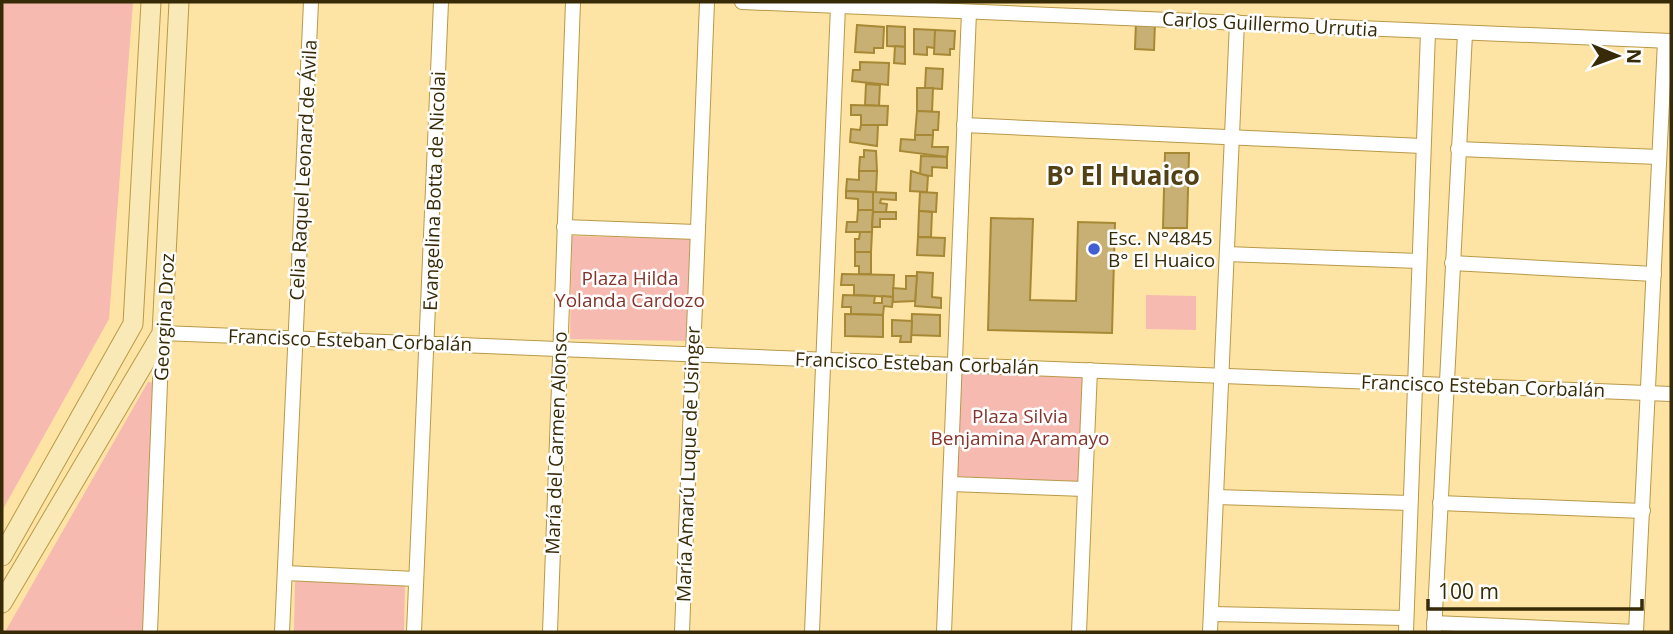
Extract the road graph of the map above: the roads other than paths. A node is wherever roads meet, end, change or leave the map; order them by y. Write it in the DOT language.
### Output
graph roads {
  1 [pos="151,2"];
  2 [pos="179,2"];
  3 [pos="311,2"];
  4 [pos="441,2"];
  5 [pos="573,2"];
  6 [pos="707,2"];
  7 [pos="742,2"];
  8 [pos="838,6"];
  9 [pos="969,12"];
  10 [pos="1237,22"];
  11 [pos="1427,32"];
  12 [pos="1465,34"];
  13 [pos="1668,41"];
  14 [pos="964,125"];
  15 [pos="1232,139"];
  16 [pos="1422,146"];
  17 [pos="1458,149"];
  18 [pos="1659,157"];
  19 [pos="564,227"];
  20 [pos="696,232"];
  21 [pos="1227,254"];
  22 [pos="1419,261"];
  23 [pos="1452,263"];
  24 [pos="1654,274"];
  25 [pos="162,332"];
  26 [pos="295,337"];
  27 [pos="428,344"];
  28 [pos="559,348"];
  29 [pos="693,354"];
  30 [pos="823,359"];
  31 [pos="955,364"];
  32 [pos="1090,370"];
  33 [pos="1221,375"];
  34 [pos="1414,383"];
  35 [pos="1446,384"];
  36 [pos="1649,393"];
  37 [pos="1671,394"];
  38 [pos="950,484"];
  39 [pos="1084,489"];
  40 [pos="1216,497"];
  41 [pos="1410,503"];
  42 [pos="1440,503"];
  43 [pos="1643,511"];
  44 [pos="2,556"];
  45 [pos="285,573"];
  46 [pos="416,579"];
  47 [pos="2,603"];
  48 [pos="1211,614"];
  49 [pos="1406,625"];
  50 [pos="1434,628"];
  51 [pos="150,632"];
  52 [pos="282,632"];
  53 [pos="414,632"];
  54 [pos="550,632"];
  55 [pos="682,632"];
  56 [pos="812,632"];
  57 [pos="944,632"];
  58 [pos="1079,632"];
  59 [pos="1210,632"];
  60 [pos="1636,632"];
  1 -- 44 [label="street, Georgina Droz"];
  2 -- 25 [label="street, Georgina Droz"];
  3 -- 26 [label="street, Celia Raquel Leonard de Ávila"];
  4 -- 27 [label="street, Evangelina Botta de Nicolai"];
  5 -- 19 [label="street, María del Carmen Alonso"];
  6 -- 20 [label="street, María Amarú Luque de Usinger"];
  7 -- 8 [label="street, Carlos Guillermo Urrutia"];
  8 -- 9 [label="street, Carlos Guillermo Urrutia"];
  8 -- 30 [label="street"];
  9 -- 10 [label="street, Carlos Guillermo Urrutia"];
  9 -- 14 [label="street"];
  10 -- 11 [label="street, Carlos Guillermo Urrutia"];
  10 -- 15 [label="street"];
  11 -- 12 [label="street, Carlos Guillermo Urrutia"];
  11 -- 16 [label="street"];
  12 -- 13 [label="street, Carlos Guillermo Urrutia"];
  12 -- 17 [label="street"];
  13 -- 18 [label="street"];
  14 -- 15 [label="street"];
  14 -- 31 [label="street"];
  15 -- 16 [label="street"];
  15 -- 21 [label="street"];
  16 -- 22 [label="street"];
  17 -- 18 [label="street"];
  17 -- 23 [label="street"];
  18 -- 24 [label="street"];
  19 -- 20 [label="street"];
  19 -- 28 [label="street, María del Carmen Alonso"];
  20 -- 29 [label="street, María Amarú Luque de Usinger"];
  21 -- 22 [label="street"];
  21 -- 33 [label="street"];
  22 -- 34 [label="street"];
  23 -- 24 [label="street"];
  23 -- 35 [label="street"];
  24 -- 36 [label="street"];
  25 -- 26 [label="street, Francisco Esteban Corbalán"];
  25 -- 47 [label="street"];
  25 -- 51 [label="street, Georgina Droz"];
  26 -- 27 [label="street, Francisco Esteban Corbalán"];
  26 -- 45 [label="street, Celia Raquel Leonard de Ávila"];
  27 -- 28 [label="street, Francisco Esteban Corbalán"];
  27 -- 46 [label="street, Evangelina Botta de Nicolai"];
  28 -- 29 [label="street, Francisco Esteban Corbalán"];
  28 -- 54 [label="street, María del Carmen Alonso"];
  29 -- 30 [label="street, Francisco Esteban Corbalán"];
  29 -- 55 [label="street, María Amarú Luque de Usinger"];
  30 -- 31 [label="street, Francisco Esteban Corbalán"];
  30 -- 56 [label="street"];
  31 -- 32 [label="street, Francisco Esteban Corbalán"];
  31 -- 38 [label="street"];
  32 -- 33 [label="street, Francisco Esteban Corbalán"];
  32 -- 39 [label="street"];
  33 -- 34 [label="street, Francisco Esteban Corbalán"];
  33 -- 40 [label="street"];
  34 -- 35 [label="street, Francisco Esteban Corbalán"];
  34 -- 41 [label="street"];
  35 -- 36 [label="street, Francisco Esteban Corbalán"];
  35 -- 42 [label="street"];
  36 -- 37 [label="street, Francisco Esteban Corbalán"];
  36 -- 43 [label="street"];
  38 -- 39 [label="street"];
  38 -- 57 [label="street"];
  39 -- 58 [label="street"];
  40 -- 41 [label="street"];
  40 -- 48 [label="street"];
  41 -- 49 [label="street"];
  42 -- 43 [label="street"];
  42 -- 50 [label="street"];
  43 -- 60 [label="street"];
  45 -- 46 [label="street"];
  45 -- 52 [label="street, Celia Raquel Leonard de Ávila"];
  46 -- 53 [label="street, Evangelina Botta de Nicolai"];
  48 -- 49 [label="street"];
  48 -- 59 [label="street"];
  50 -- 60 [label="street"];
}
